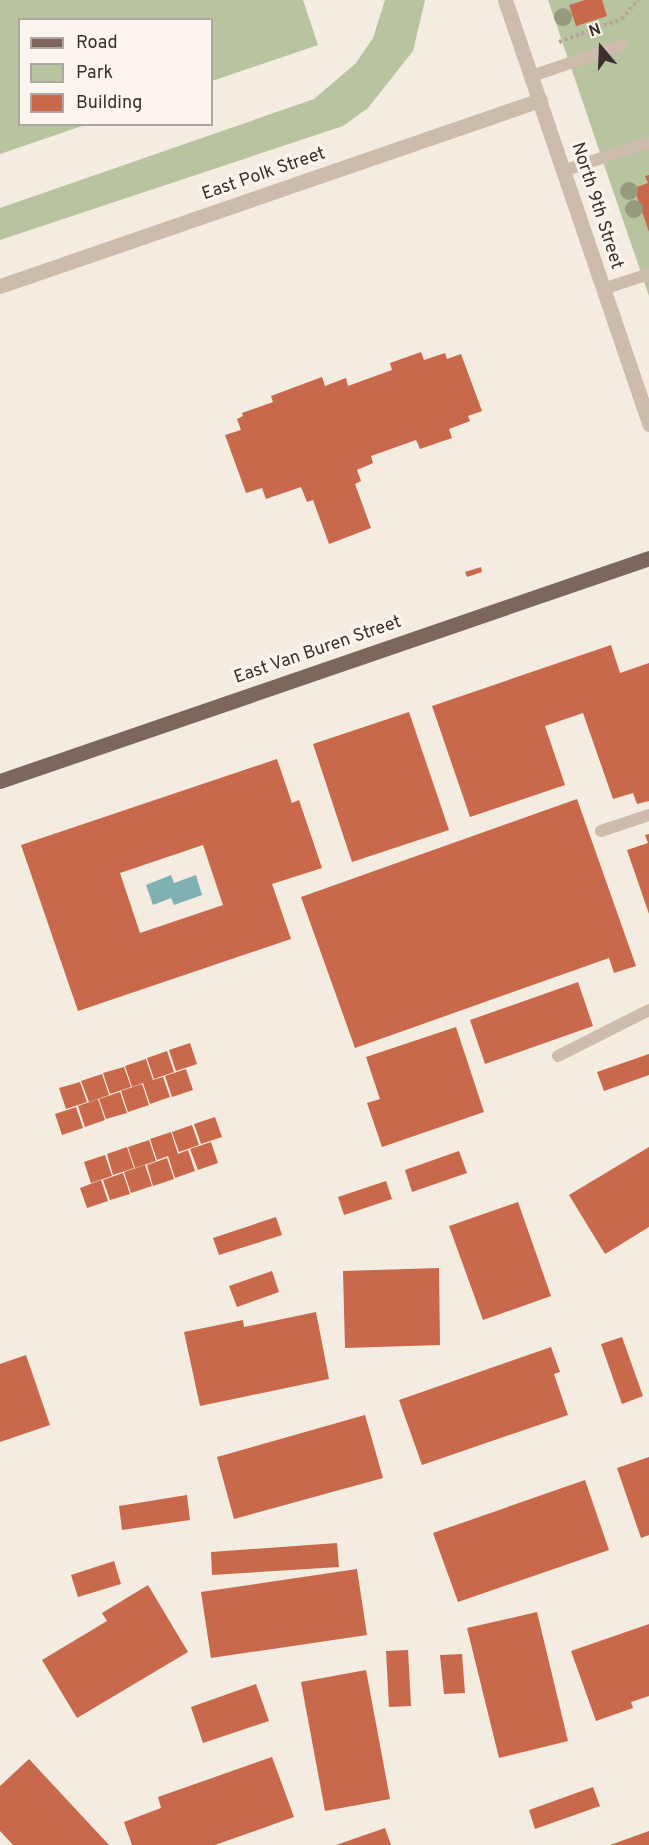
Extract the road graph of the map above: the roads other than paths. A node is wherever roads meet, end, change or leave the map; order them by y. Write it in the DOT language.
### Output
graph roads {
  1 [pos="505,0"];
  2 [pos="622,45"];
  3 [pos="532,76"];
  4 [pos="540,100"];
  5 [pos="649,142"];
  6 [pos="563,171"];
  7 [pos="649,274"];
  8 [pos="0,286"];
  9 [pos="603,289"];
  10 [pos="649,424"];
  11 [pos="649,558"];
  12 [pos="0,781"];
  13 [pos="649,815"];
  14 [pos="602,831"];
  15 [pos="649,1010"];
  16 [pos="558,1056"];
  1 -- 3 [label="street, North 9th Street"];
  2 -- 3 [label="lane"];
  3 -- 4 [label="street, North 9th Street"];
  4 -- 6 [label="street, North 9th Street"];
  4 -- 8 [label="street, East Polk Street"];
  5 -- 6 [label="lane"];
  6 -- 9 [label="street, North 9th Street"];
  7 -- 9 [label="lane"];
  9 -- 10 [label="street, North 9th Street"];
  11 -- 12 [label="main road, East Van Buren Street"];
  13 -- 14 [label="lane"];
  15 -- 16 [label="lane"];
}
